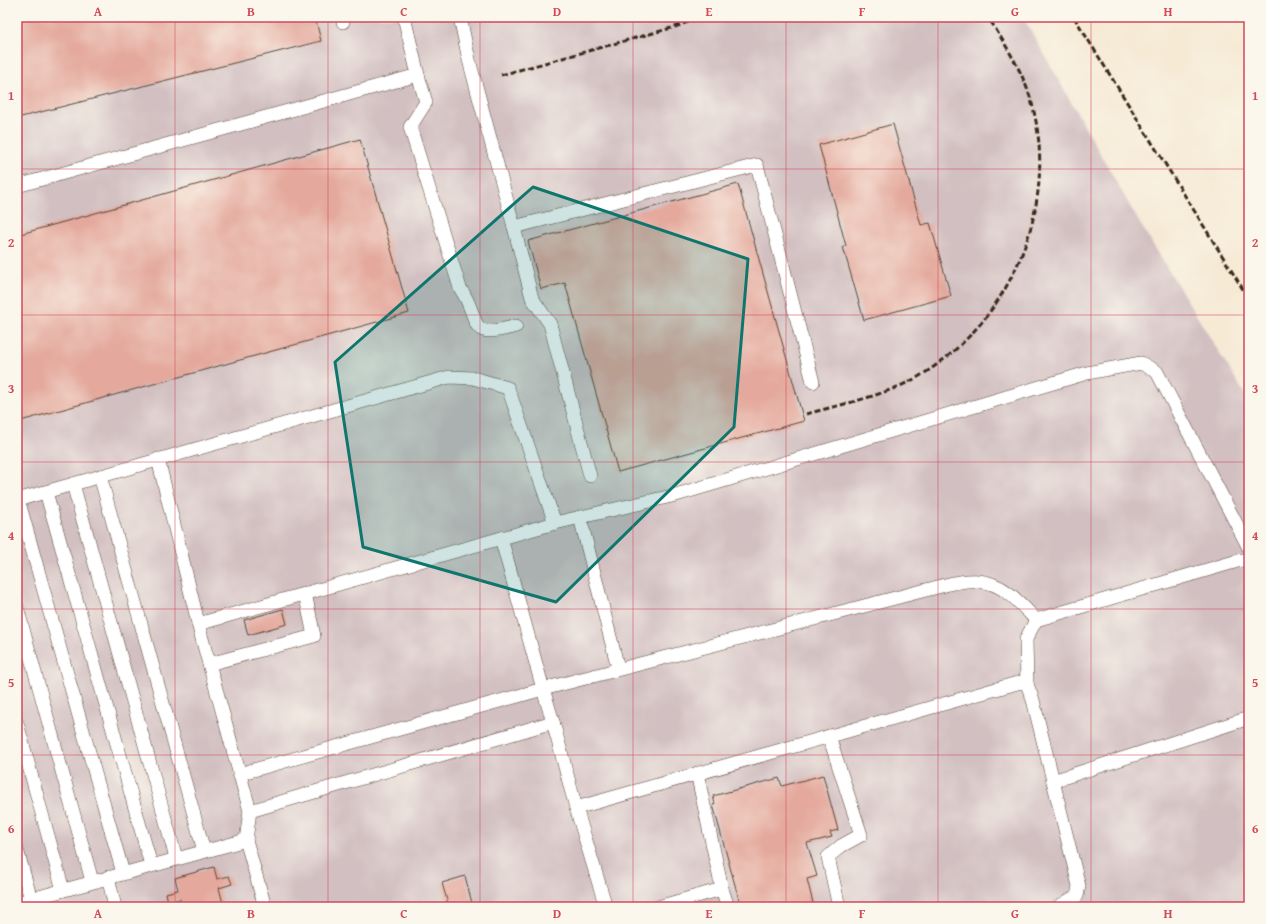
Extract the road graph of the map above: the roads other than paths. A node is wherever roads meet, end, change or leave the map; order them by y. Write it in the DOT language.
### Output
graph roads {
  1 [pos="404,17"];
  2 [pos="460,17"];
  3 [pos="418,75"];
  4 [pos="17,186"];
  5 [pos="514,227"];
  6 [pos="516,326"];
  7 [pos="813,382"];
  8 [pos="158,459"];
  9 [pos="100,476"];
  10 [pos="590,476"];
  11 [pos="73,484"];
  12 [pos="46,492"];
  13 [pos="17,500"];
  14 [pos="580,517"];
  15 [pos="555,522"];
  16 [pos="501,538"];
  17 [pos="1249,548"];
  18 [pos="1249,561"];
  19 [pos="305,593"];
  20 [pos="17,608"];
  21 [pos="1036,620"];
  22 [pos="198,624"];
  23 [pos="209,664"];
  24 [pos="618,668"];
  25 [pos="1027,684"];
  26 [pos="543,689"];
  27 [pos="1249,718"];
  28 [pos="553,722"];
  29 [pos="17,723"];
  30 [pos="829,736"];
  31 [pos="697,773"];
  32 [pos="239,774"];
  33 [pos="1053,781"];
  34 [pos="576,808"];
  35 [pos="250,811"];
  36 [pos="246,840"];
  37 [pos="17,850"];
  38 [pos="204,851"];
  39 [pos="176,858"];
  40 [pos="151,865"];
  41 [pos="123,873"];
  42 [pos="108,877"];
  43 [pos="92,882"];
  44 [pos="722,889"];
  45 [pos="63,890"];
  46 [pos="30,899"];
  47 [pos="17,903"];
  48 [pos="115,907"];
  49 [pos="264,907"];
  50 [pos="606,907"];
  51 [pos="658,907"];
  52 [pos="728,907"];
  53 [pos="839,907"];
  54 [pos="1058,907"];
  1 -- 3 [label="lane"];
  2 -- 5 [label="lane"];
  3 -- 4 [label="lane"];
  3 -- 6 [label="lane"];
  5 -- 7 [label="lane"];
  5 -- 10 [label="lane"];
  8 -- 9 [label="lane"];
  8 -- 15 [label="lane"];
  8 -- 22 [label="lane"];
  9 -- 11 [label="lane"];
  9 -- 38 [label="lane"];
  11 -- 12 [label="lane"];
  11 -- 39 [label="lane"];
  12 -- 13 [label="lane"];
  12 -- 40 [label="lane"];
  13 -- 41 [label="lane"];
  14 -- 15 [label="lane"];
  14 -- 17 [label="lane"];
  14 -- 24 [label="lane"];
  15 -- 16 [label="lane"];
  16 -- 19 [label="lane"];
  16 -- 26 [label="lane"];
  18 -- 21 [label="lane"];
  19 -- 22 [label="lane"];
  19 -- 23 [label="lane"];
  20 -- 43 [label="lane"];
  21 -- 24 [label="lane"];
  21 -- 25 [label="lane"];
  22 -- 23 [label="lane"];
  23 -- 32 [label="lane"];
  24 -- 26 [label="lane"];
  25 -- 30 [label="lane"];
  25 -- 33 [label="lane"];
  26 -- 28 [label="lane"];
  26 -- 32 [label="lane"];
  27 -- 33 [label="lane"];
  28 -- 34 [label="lane"];
  28 -- 35 [label="lane"];
  29 -- 45 [label="lane"];
  30 -- 31 [label="lane"];
  30 -- 53 [label="lane"];
  31 -- 34 [label="lane"];
  31 -- 44 [label="lane"];
  32 -- 35 [label="lane"];
  33 -- 54 [label="lane"];
  34 -- 50 [label="lane"];
  35 -- 36 [label="lane"];
  36 -- 38 [label="lane"];
  36 -- 49 [label="lane"];
  37 -- 46 [label="lane"];
  38 -- 39 [label="lane"];
  39 -- 40 [label="lane"];
  40 -- 41 [label="lane"];
  41 -- 42 [label="lane"];
  42 -- 43 [label="lane"];
  42 -- 48 [label="lane"];
  43 -- 45 [label="lane"];
  44 -- 51 [label="lane"];
  44 -- 52 [label="lane"];
  45 -- 46 [label="lane"];
  46 -- 47 [label="lane"];
}
